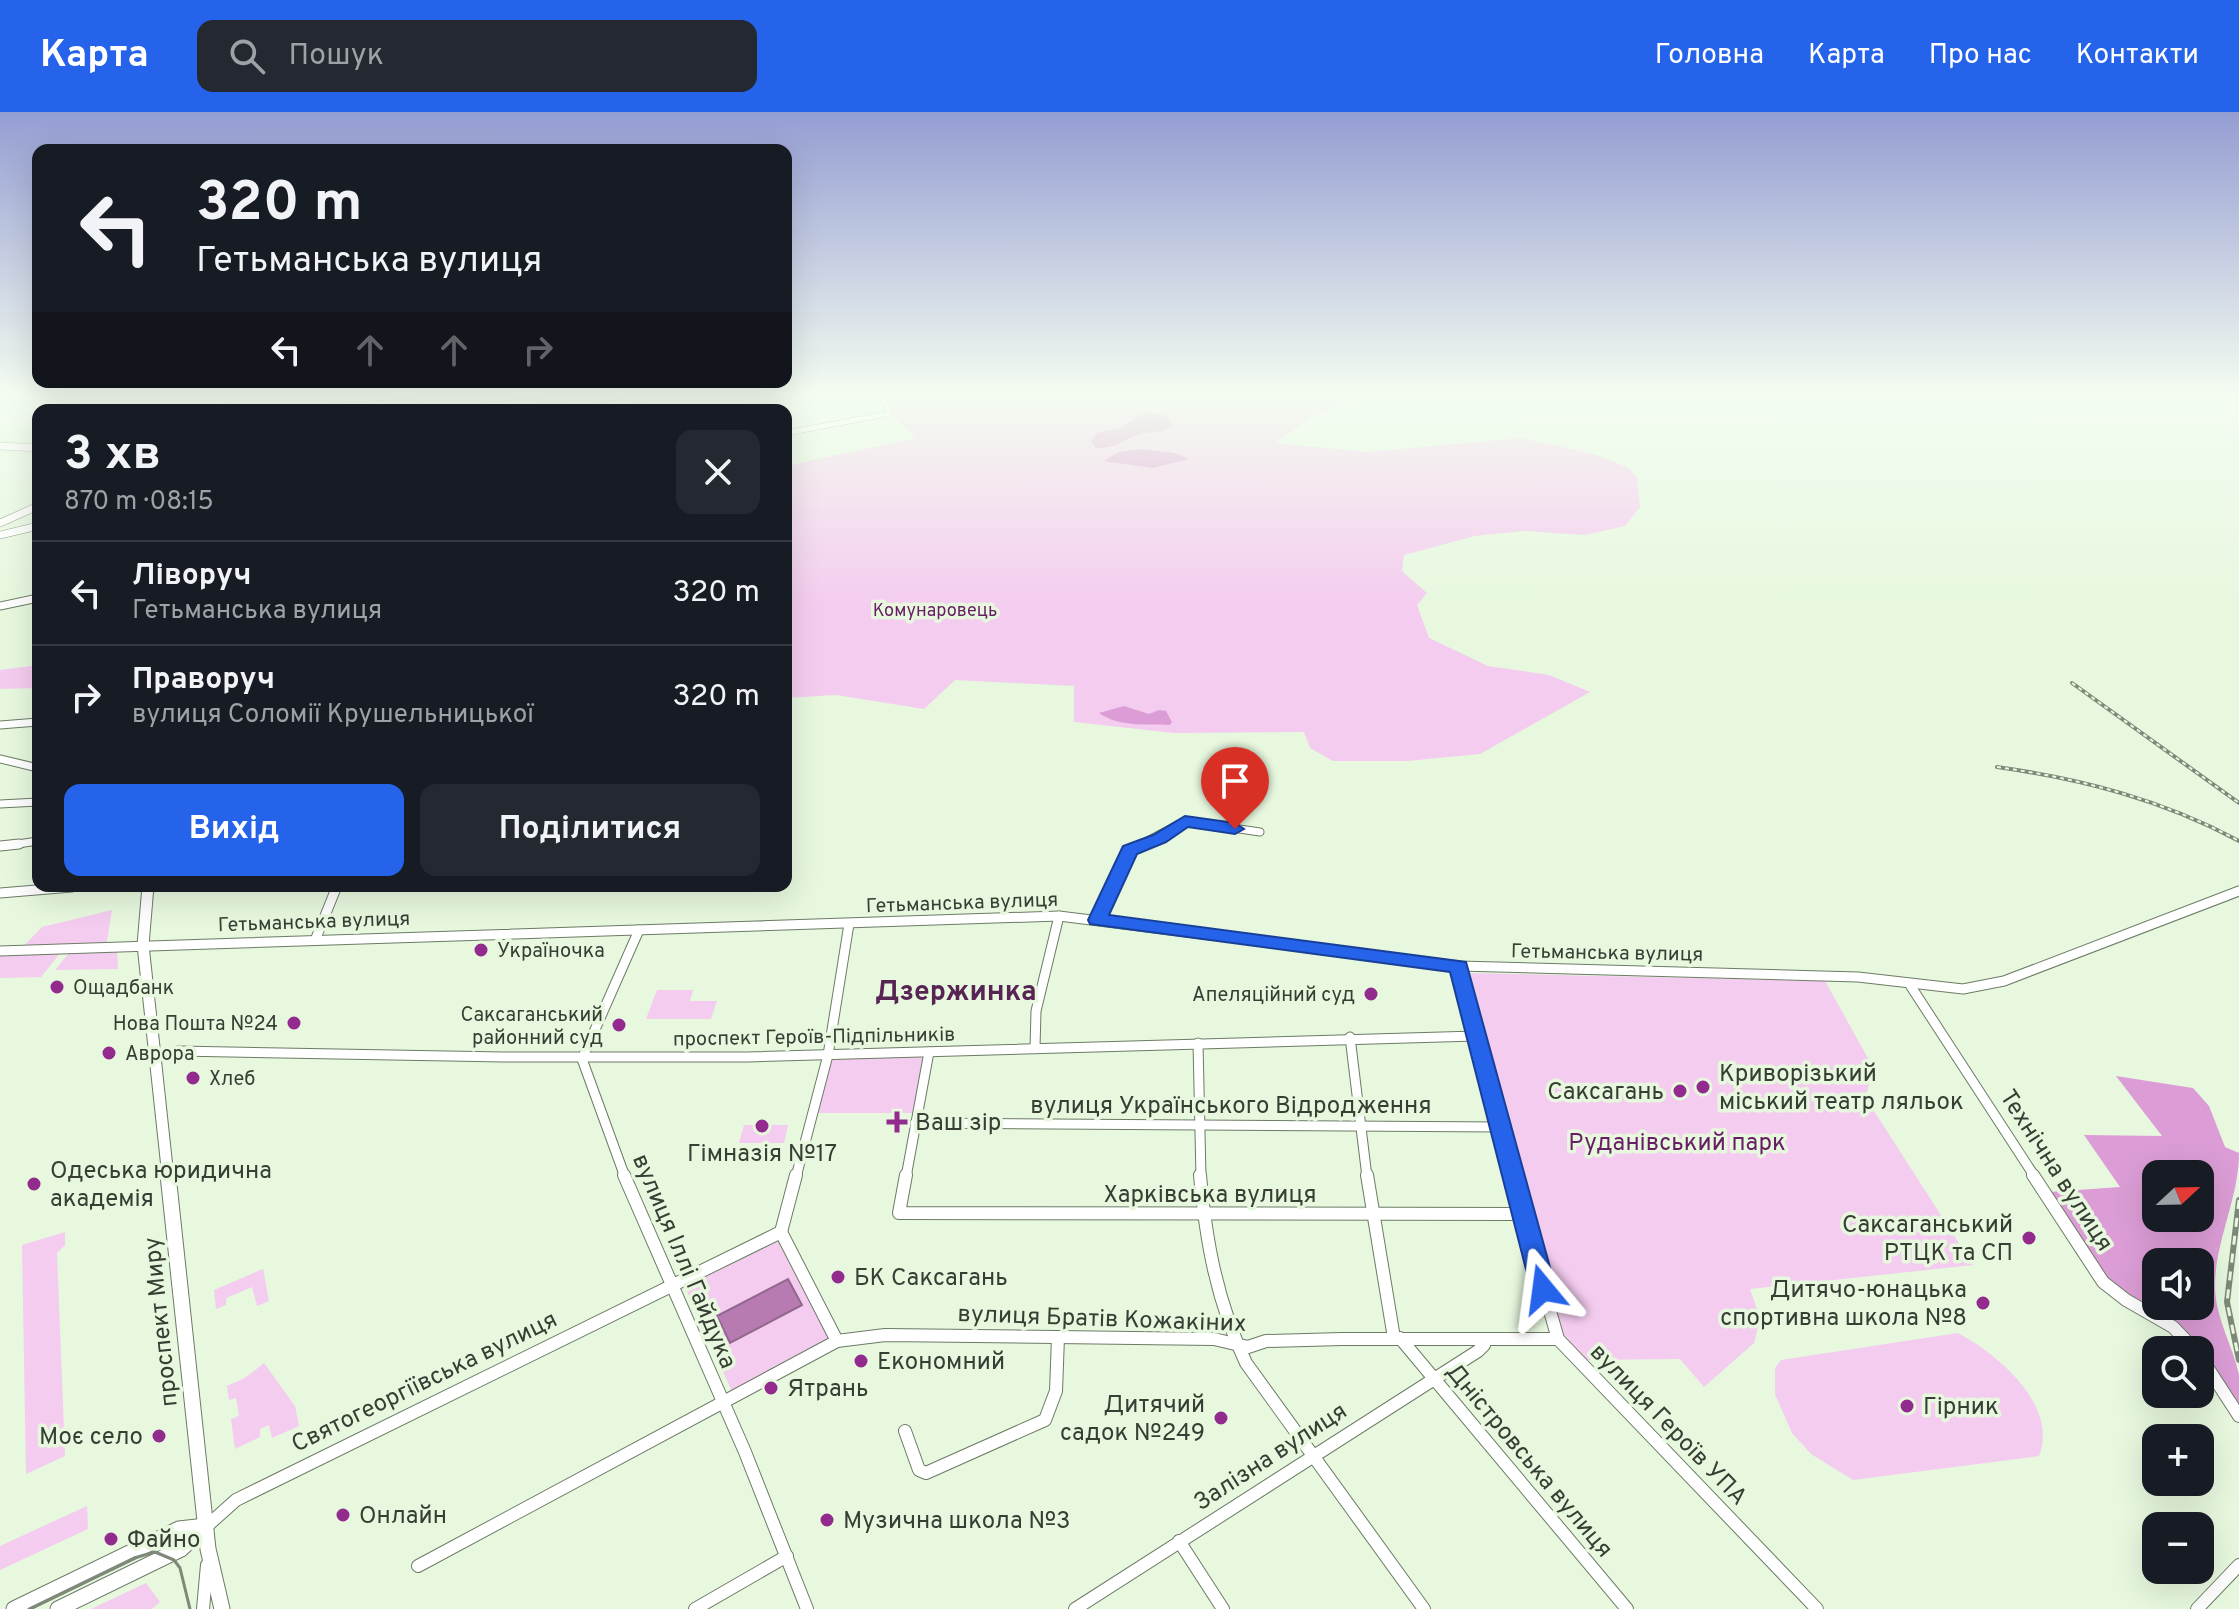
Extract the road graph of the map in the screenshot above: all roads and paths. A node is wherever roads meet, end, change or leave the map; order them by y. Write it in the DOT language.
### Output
graph roads {
  1 [pos="32,509"];
  2 [pos="0,523"];
  3 [pos="32,527"];
  4 [pos="0,535"];
  5 [pos="32,599"];
  6 [pos="0,606"];
  7 [pos="32,722"];
  8 [pos="0,725"];
  9 [pos="0,759"];
  10 [pos="32,767"];
  11 [pos="32,802"];
  12 [pos="0,804"];
  13 [pos="1260,832"];
  14 [pos="32,842"];
  15 [pos="0,846"];
  16 [pos="32,890"];
  17 [pos="2239,891"];
  18 [pos="147,892"];
  19 [pos="335,892"];
  20 [pos="0,893"];
  21 [pos="1059,916"];
  22 [pos="1097,920"];
  23 [pos="849,924"];
  24 [pos="639,930"];
  25 [pos="316,938"];
  26 [pos="143,945"];
  27 [pos="0,951"];
  28 [pos="1459,966"];
  29 [pos="1910,985"];
  30 [pos="1476,1036"];
  31 [pos="1350,1037"];
  32 [pos="1198,1043"];
  33 [pos="1035,1048"];
  34 [pos="929,1052"];
  35 [pos="828,1055"];
  36 [pos="154,1058"];
  37 [pos="582,1059"];
  38 [pos="915,1123"];
  39 [pos="1197,1125"];
  40 [pos="1359,1127"];
  41 [pos="1500,1127"];
  42 [pos="1205,1214"];
  43 [pos="1521,1214"];
  44 [pos="1374,1215"];
  45 [pos="781,1232"];
  46 [pos="670,1287"];
  47 [pos="2182,1336"];
  48 [pos="1058,1337"];
  49 [pos="1397,1338"];
  50 [pos="1482,1339"];
  51 [pos="1558,1339"];
  52 [pos="837,1341"];
  53 [pos="1236,1346"];
  54 [pos="2214,1378"];
  55 [pos="1431,1379"];
  56 [pos="723,1403"];
  57 [pos="2239,1416"];
  58 [pos="905,1431"];
  59 [pos="1312,1457"];
  60 [pos="206,1526"];
  61 [pos="1179,1541"];
  62 [pos="208,1549"];
  63 [pos="787,1556"];
  64 [pos="2239,1565"];
  65 [pos="418,1566"];
  66 [pos="14,1609"];
  67 [pos="58,1609"];
  68 [pos="203,1609"];
  69 [pos="222,1609"];
  70 [pos="695,1609"];
  71 [pos="807,1609"];
  72 [pos="1075,1609"];
  73 [pos="1223,1609"];
  74 [pos="1424,1609"];
  75 [pos="1627,1609"];
  76 [pos="1817,1609"];
  77 [pos="2197,1609"];
  1 -- 2 [label="main road"];
  3 -- 4 [label="main road"];
  5 -- 6 [label="street"];
  7 -- 8 [label="street"];
  9 -- 10 [label="street"];
  11 -- 12 [label="street"];
  13 -- 22 [label="street"];
  14 -- 15 [label="street"];
  16 -- 20 [label="street"];
  17 -- 29 [label="street, Гетьманська вулиця"];
  18 -- 26 [label="main road, проспект Миру"];
  19 -- 25 [label="street"];
  21 -- 22 [label="street, Гетьманська вулиця"];
  21 -- 23 [label="street, Гетьманська вулиця"];
  21 -- 33 [label="street"];
  22 -- 28 [label="street, Гетьманська вулиця"];
  23 -- 24 [label="street, Гетьманська вулиця"];
  23 -- 35 [label="street"];
  24 -- 25 [label="street, Гетьманська вулиця"];
  24 -- 37 [label="street"];
  25 -- 26 [label="street, Гетьманська вулиця"];
  26 -- 27 [label="street, Гетьманська вулиця"];
  26 -- 36 [label="main road, проспект Миру"];
  28 -- 29 [label="street, Гетьманська вулиця"];
  28 -- 30 [label="street, вулиця Героїв УПА"];
  29 -- 47 [label="street, Технічна вулиця"];
  30 -- 31 [label="street, проспект Героїв-Підпільників"];
  30 -- 41 [label="street, вулиця Героїв УПА"];
  31 -- 32 [label="street, проспект Героїв-Підпільників"];
  31 -- 40 [label="street"];
  32 -- 33 [label="street, проспект Героїв-Підпільників"];
  32 -- 39 [label="street"];
  33 -- 34 [label="street, проспект Героїв-Підпільників"];
  34 -- 35 [label="street, проспект Героїв-Підпільників"];
  34 -- 38 [label="street"];
  35 -- 37 [label="street, проспект Героїв-Підпільників"];
  35 -- 45 [label="street"];
  36 -- 37 [label="street, проспект Героїв-Підпільників"];
  36 -- 60 [label="main road, проспект Миру"];
  37 -- 46 [label="street, вулиця Іллі Гайдука"];
  38 -- 39 [label="street, вулиця Українського Відродження"];
  38 -- 42 [label="street, Харківська вулиця"];
  39 -- 40 [label="street, вулиця Українського Відродження"];
  39 -- 42 [label="street"];
  40 -- 41 [label="street, вулиця Українського Відродження"];
  40 -- 44 [label="street"];
  41 -- 43 [label="street, вулиця Героїв УПА"];
  42 -- 44 [label="street, Харківська вулиця"];
  42 -- 53 [label="street"];
  43 -- 44 [label="street, Харківська вулиця"];
  43 -- 51 [label="street, вулиця Героїв УПА"];
  44 -- 49 [label="street"];
  45 -- 46 [label="street, Святогеоргіївська вулиця"];
  45 -- 52 [label="street"];
  46 -- 56 [label="street, вулиця Іллі Гайдука"];
  46 -- 60 [label="street, Святогеоргіївська вулиця"];
  48 -- 52 [label="street, вулиця Братів Кожакіних"];
  48 -- 53 [label="street, вулиця Братів Кожакіних"];
  48 -- 58 [label="street"];
  49 -- 50 [label="street, вулиця Братів Кожакіних"];
  49 -- 53 [label="street, вулиця Братів Кожакіних"];
  49 -- 55 [label="street, Дністровська вулиця"];
  50 -- 51 [label="street, вулиця Братів Кожакіних"];
  50 -- 55 [label="street, Залізна вулиця"];
  51 -- 76 [label="street, вулиця Героїв УПА"];
  52 -- 56 [label="street"];
  53 -- 59 [label="street"];
  54 -- 57 [label="street"];
  55 -- 59 [label="street, Залізна вулиця"];
  55 -- 75 [label="street, Дністровська вулиця"];
  56 -- 63 [label="street, вулиця Іллі Гайдука"];
  56 -- 65 [label="street"];
  59 -- 61 [label="street, Залізна вулиця"];
  59 -- 74 [label="street"];
  60 -- 62 [label="main road, проспект Миру"];
  60 -- 66 [label="main road, Святогеоргіївська вулиця"];
  60 -- 67 [label="main road, Святогеоргіївська вулиця"];
  61 -- 72 [label="street, Залізна вулиця"];
  61 -- 73 [label="street"];
  62 -- 68 [label="street"];
  62 -- 69 [label="main road, проспект Миру"];
  63 -- 70 [label="street"];
  63 -- 71 [label="street, вулиця Іллі Гайдука"];
  64 -- 77 [label="street"];
}
